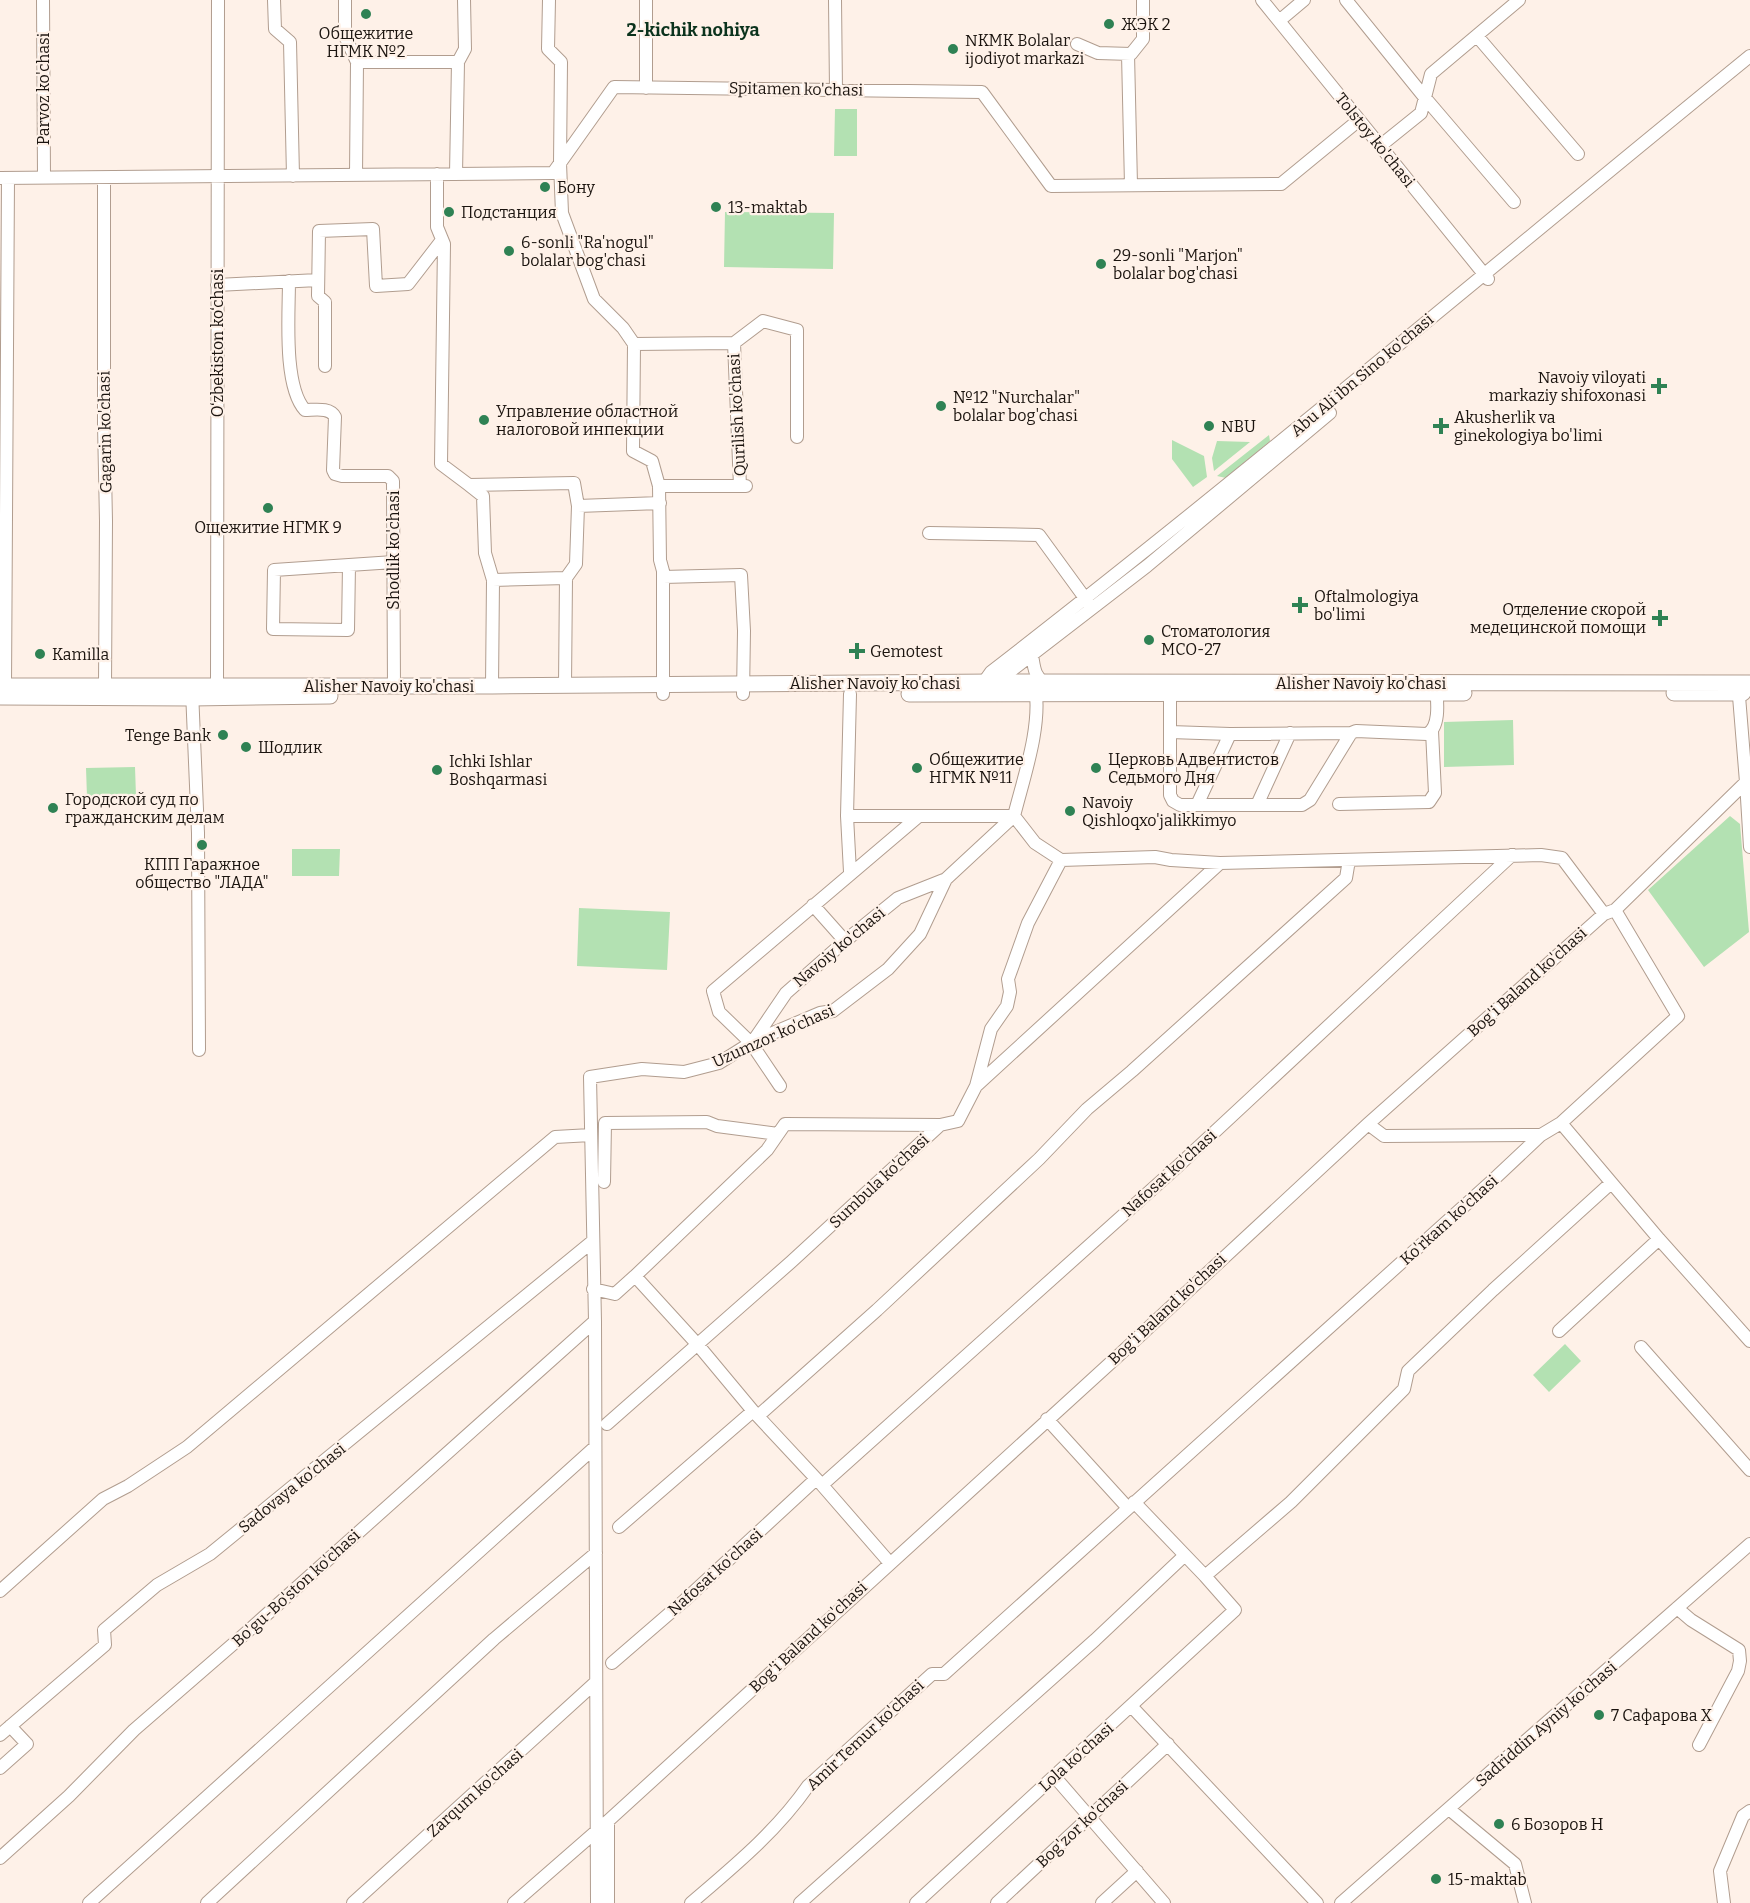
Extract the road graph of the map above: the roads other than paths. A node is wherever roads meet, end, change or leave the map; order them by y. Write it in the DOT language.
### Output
graph roads {
  1 [pos="43,0"];
  2 [pos="218,0"];
  3 [pos="274,0"];
  4 [pos="345,0"];
  5 [pos="464,0"];
  6 [pos="549,0"];
  7 [pos="646,0"];
  8 [pos="836,0"];
  9 [pos="1143,0"];
  10 [pos="1262,0"];
  11 [pos="1304,0"];
  12 [pos="1346,0"];
  13 [pos="1519,0"];
  14 [pos="1279,21"];
  15 [pos="1477,36"];
  16 [pos="1077,44"];
  17 [pos="1129,54"];
  18 [pos="1750,56"];
  19 [pos="357,62"];
  20 [pos="458,62"];
  21 [pos="1750,67"];
  22 [pos="646,88"];
  23 [pos="836,90"];
  24 [pos="1425,99"];
  25 [pos="1359,120"];
  26 [pos="1380,146"];
  27 [pos="1578,154"];
  28 [pos="560,163"];
  29 [pos="437,174"];
  30 [pos="456,174"];
  31 [pos="356,175"];
  32 [pos="293,176"];
  33 [pos="44,177"];
  34 [pos="217,177"];
  35 [pos="4,178"];
  36 [pos="104,178"];
  37 [pos="1131,185"];
  38 [pos="1514,202"];
  39 [pos="442,240"];
  40 [pos="1486,276"];
  41 [pos="318,280"];
  42 [pos="289,281"];
  43 [pos="217,285"];
  44 [pos="734,343"];
  45 [pos="634,345"];
  46 [pos="326,366"];
  47 [pos="3,371"];
  48 [pos="796,437"];
  49 [pos="468,485"];
  50 [pos="659,486"];
  51 [pos="660,503"];
  52 [pos="578,506"];
  53 [pos="928,533"];
  54 [pos="394,562"];
  55 [pos="349,565"];
  56 [pos="663,577"];
  57 [pos="566,578"];
  58 [pos="493,580"];
  59 [pos="1089,604"];
  60 [pos="1032,655"];
  61 [pos="105,686"];
  62 [pos="217,686"];
  63 [pos="394,686"];
  64 [pos="492,686"];
  65 [pos="565,686"];
  66 [pos="1039,686"];
  67 [pos="986,688"];
  68 [pos="1436,688"];
  69 [pos="1744,688"];
  70 [pos="743,689"];
  71 [pos="1170,689"];
  72 [pos="2,690"];
  73 [pos="663,690"];
  74 [pos="192,692"];
  75 [pos="850,694"];
  76 [pos="1432,731"];
  77 [pos="1170,732"];
  78 [pos="1290,733"];
  79 [pos="1351,733"];
  80 [pos="1230,734"];
  81 [pos="1746,782"];
  82 [pos="1339,804"];
  83 [pos="1197,805"];
  84 [pos="1257,805"];
  85 [pos="848,816"];
  86 [pos="919,816"];
  87 [pos="1014,816"];
  88 [pos="1750,847"];
  89 [pos="1512,855"];
  90 [pos="1061,860"];
  91 [pos="1349,860"];
  92 [pos="1220,863"];
  93 [pos="850,872"];
  94 [pos="946,879"];
  95 [pos="813,905"];
  96 [pos="1610,912"];
  97 [pos="845,941"];
  98 [pos="752,1042"];
  99 [pos="199,1050"];
  100 [pos="780,1086"];
  101 [pos="976,1086"];
  102 [pos="1561,1123"];
  103 [pos="1368,1124"];
  104 [pos="940,1125"];
  105 [pos="778,1134"];
  106 [pos="1541,1134"];
  107 [pos="591,1135"];
  108 [pos="604,1182"];
  109 [pos="1611,1183"];
  110 [pos="1659,1239"];
  111 [pos="592,1241"];
  112 [pos="635,1276"];
  113 [pos="593,1289"];
  114 [pos="595,1321"];
  115 [pos="1559,1331"];
  116 [pos="1750,1341"];
  117 [pos="698,1345"];
  118 [pos="1641,1347"];
  119 [pos="755,1413"];
  120 [pos="1047,1419"];
  121 [pos="607,1424"];
  122 [pos="594,1448"];
  123 [pos="1750,1470"];
  124 [pos="819,1482"];
  125 [pos="1131,1505"];
  126 [pos="619,1527"];
  127 [pos="1750,1544"];
  128 [pos="596,1553"];
  129 [pos="1184,1557"];
  130 [pos="889,1562"];
  131 [pos="1205,1576"];
  132 [pos="0,1591"];
  133 [pos="1677,1608"];
  134 [pos="612,1663"];
  135 [pos="596,1682"];
  136 [pos="1132,1707"];
  137 [pos="10,1726"];
  138 [pos="0,1734"];
  139 [pos="1168,1744"];
  140 [pos="1699,1745"];
  141 [pos="0,1768"];
  142 [pos="1054,1776"];
  143 [pos="1449,1809"];
  144 [pos="1750,1811"];
  145 [pos="1090,1816"];
  146 [pos="608,1821"];
  147 [pos="595,1831"];
  148 [pos="0,1858"];
  149 [pos="1137,1871"];
  150 [pos="89,1903"];
  151 [pos="207,1903"];
  152 [pos="353,1903"];
  153 [pos="514,1903"];
  154 [pos="597,1903"];
  155 [pos="608,1903"];
  156 [pos="691,1903"];
  157 [pos="800,1903"];
  158 [pos="916,1903"];
  159 [pos="997,1903"];
  160 [pos="1102,1903"];
  161 [pos="1164,1903"];
  162 [pos="1317,1903"];
  163 [pos="1341,1903"];
  164 [pos="1525,1903"];
  165 [pos="1724,1903"];
  1 -- 33 [label="street, Parvoz ko'chasi"];
  2 -- 34 [label="street, O‘zbekiston ko‘chasi"];
  3 -- 32 [label="street"];
  4 -- 19 [label="street"];
  5 -- 20 [label="street"];
  6 -- 28 [label="street"];
  7 -- 22 [label="street"];
  8 -- 23 [label="street"];
  9 -- 17 [label="street"];
  10 -- 14 [label="street, Tolstoy ko'chasi"];
  11 -- 14 [label="street"];
  12 -- 24 [label="street"];
  13 -- 15 [label="street"];
  14 -- 25 [label="street, Tolstoy ko'chasi"];
  15 -- 24 [label="street"];
  15 -- 27 [label="street"];
  16 -- 17 [label="street"];
  17 -- 37 [label="street"];
  18 -- 40 [label="street, Abu Ali ibn Sino ko'chasi"];
  19 -- 20 [label="street"];
  19 -- 31 [label="street"];
  20 -- 30 [label="street"];
  21 -- 40 [label="street, Abu Ali ibn Sino ko'chasi"];
  22 -- 23 [label="street, Spitamen ko'chasi"];
  22 -- 28 [label="street, Spitamen ko'chasi"];
  23 -- 37 [label="street, Spitamen ko'chasi"];
  24 -- 26 [label="street"];
  24 -- 38 [label="street"];
  25 -- 26 [label="street, Tolstoy ko'chasi"];
  25 -- 37 [label="street, Spitamen ko'chasi"];
  26 -- 40 [label="street, Tolstoy ko'chasi"];
  28 -- 30 [label="street"];
  28 -- 45 [label="street"];
  29 -- 30 [label="street"];
  29 -- 31 [label="street"];
  29 -- 39 [label="street"];
  31 -- 32 [label="street"];
  32 -- 34 [label="street"];
  33 -- 35 [label="street"];
  33 -- 36 [label="street"];
  34 -- 36 [label="street"];
  34 -- 43 [label="street, O‘zbekiston ko‘chasi"];
  35 -- 47 [label="street"];
  36 -- 61 [label="street, Gagarin ko'chasi"];
  39 -- 41 [label="street"];
  39 -- 49 [label="street"];
  40 -- 59 [label="street, Abu Ali ibn Sino ko'chasi"];
  41 -- 42 [label="street"];
  41 -- 46 [label="street"];
  42 -- 43 [label="street"];
  42 -- 54 [label="street, Shodlik ko'chasi"];
  43 -- 62 [label="street, O‘zbekiston ko‘chasi"];
  44 -- 45 [label="street"];
  44 -- 48 [label="street, Qurilish ko'chasi"];
  44 -- 50 [label="street, Qurilish ko'chasi"];
  45 -- 50 [label="street"];
  47 -- 72 [label="street"];
  49 -- 52 [label="street"];
  49 -- 58 [label="street"];
  50 -- 51 [label="street"];
  51 -- 52 [label="street"];
  51 -- 56 [label="street"];
  52 -- 57 [label="street"];
  53 -- 59 [label="street"];
  54 -- 55 [label="street"];
  54 -- 63 [label="street, Shodlik ko'chasi"];
  55 -- 55 [label="street"];
  56 -- 70 [label="street"];
  56 -- 73 [label="street"];
  57 -- 58 [label="street"];
  57 -- 65 [label="street"];
  58 -- 64 [label="street"];
  59 -- 60 [label="street, Abu Ali ibn Sino ko'chasi"];
  59 -- 67 [label="street, Abu Ali ibn Sino ko'chasi"];
  60 -- 66 [label="street"];
  60 -- 67 [label="street, Abu Ali ibn Sino ko'chasi"];
  61 -- 72 [label="main road, Alisher Navoiy ko'chasi"];
  61 -- 74 [label="main road, Alisher Navoiy ko'chasi"];
  62 -- 63 [label="main road, Alisher Navoiy ko'chasi"];
  62 -- 74 [label="main road, Alisher Navoiy ko'chasi"];
  63 -- 64 [label="main road, Alisher Navoiy ko'chasi"];
  64 -- 65 [label="main road, Alisher Navoiy ko'chasi"];
  65 -- 73 [label="main road, Alisher Navoiy ko'chasi"];
  66 -- 67 [label="main road, Alisher Navoiy ko'chasi"];
  66 -- 71 [label="main road, Alisher Navoiy ko'chasi"];
  66 -- 87 [label="street"];
  67 -- 70 [label="main road, Alisher Navoiy ko'chasi"];
  67 -- 75 [label="main road, Alisher Navoiy ko'chasi"];
  68 -- 69 [label="main road, Alisher Navoiy ko'chasi"];
  68 -- 71 [label="main road, Alisher Navoiy ko'chasi"];
  68 -- 76 [label="street"];
  69 -- 81 [label="street"];
  70 -- 73 [label="main road, Alisher Navoiy ko'chasi"];
  70 -- 75 [label="main road, Alisher Navoiy ko'chasi"];
  71 -- 77 [label="street"];
  72 -- 74 [label="main road, Alisher Navoiy ko'chasi"];
  73 -- 74 [label="main road, Alisher Navoiy ko'chasi"];
  74 -- 99 [label="street"];
  75 -- 85 [label="street"];
  76 -- 79 [label="street"];
  76 -- 82 [label="street"];
  77 -- 80 [label="street"];
  77 -- 83 [label="street"];
  78 -- 79 [label="street"];
  78 -- 80 [label="street"];
  78 -- 84 [label="street"];
  79 -- 84 [label="street"];
  80 -- 83 [label="street"];
  81 -- 88 [label="street"];
  81 -- 96 [label="street, Bog'i Baland ko'chasi"];
  83 -- 84 [label="street"];
  85 -- 86 [label="street"];
  85 -- 93 [label="street"];
  86 -- 87 [label="street"];
  86 -- 93 [label="street"];
  87 -- 90 [label="street"];
  87 -- 94 [label="street, Uzumzor ko'chasi"];
  89 -- 91 [label="street"];
  89 -- 96 [label="street"];
  89 -- 124 [label="street, Nafosat ko'chasi"];
  90 -- 92 [label="street"];
  90 -- 101 [label="street"];
  91 -- 92 [label="street"];
  91 -- 119 [label="street"];
  92 -- 101 [label="street, Sumbula ko'chasi"];
  93 -- 95 [label="street"];
  94 -- 97 [label="street, Navoiy ko'chasi"];
  94 -- 98 [label="street, Uzumzor ko'chasi"];
  95 -- 97 [label="street"];
  95 -- 98 [label="street"];
  96 -- 102 [label="street, Ko'rkam ko'chasi"];
  96 -- 103 [label="street, Bog'i Baland ko'chasi"];
  97 -- 98 [label="street, Navoiy ko'chasi"];
  98 -- 100 [label="street"];
  98 -- 107 [label="street, Uzumzor ko'chasi"];
  101 -- 104 [label="street, Sumbula ko'chasi"];
  102 -- 106 [label="street, Ko'rkam ko'chasi"];
  102 -- 109 [label="street"];
  103 -- 106 [label="street"];
  103 -- 120 [label="street, Bog'i Baland ko'chasi"];
  104 -- 105 [label="street"];
  104 -- 117 [label="street, Sumbula ko'chasi"];
  105 -- 108 [label="street"];
  105 -- 112 [label="street"];
  106 -- 125 [label="street, Ko'rkam ko'chasi"];
  107 -- 111 [label="street"];
  107 -- 132 [label="street"];
  109 -- 110 [label="street"];
  109 -- 131 [label="street"];
  110 -- 115 [label="street"];
  110 -- 116 [label="street"];
  111 -- 113 [label="street"];
  111 -- 137 [label="street, Sadovaya ko'chasi"];
  112 -- 113 [label="street"];
  112 -- 117 [label="street"];
  113 -- 114 [label="street"];
  114 -- 122 [label="street"];
  114 -- 148 [label="street, Bo'gu-Bo'ston ko'chasi"];
  117 -- 119 [label="street"];
  117 -- 121 [label="street, Sumbula ko'chasi"];
  118 -- 123 [label="street"];
  119 -- 124 [label="street"];
  119 -- 126 [label="street"];
  120 -- 125 [label="street"];
  120 -- 130 [label="street, Bog'i Baland ko'chasi"];
  122 -- 128 [label="street"];
  122 -- 150 [label="street"];
  124 -- 130 [label="street"];
  124 -- 134 [label="street, Nafosat ko'chasi"];
  125 -- 129 [label="street"];
  125 -- 156 [label="street, Amir Temur ko'chasi"];
  127 -- 133 [label="street, Sadriddin Ayniy ko'chasi"];
  128 -- 135 [label="street"];
  128 -- 151 [label="street"];
  129 -- 131 [label="street"];
  129 -- 157 [label="street"];
  130 -- 146 [label="street, Bog'i Baland ko'chasi"];
  131 -- 136 [label="street, Lola ko'chasi"];
  133 -- 140 [label="street"];
  133 -- 143 [label="street, Sadriddin Ayniy ko'chasi"];
  135 -- 147 [label="street"];
  135 -- 152 [label="street, Zarqum ko'chasi"];
  136 -- 139 [label="street"];
  136 -- 142 [label="street, Lola ko'chasi"];
  137 -- 138 [label="street, Sadovaya ko'chasi"];
  137 -- 141 [label="street"];
  139 -- 145 [label="street, Bog'zor ko'chasi"];
  139 -- 162 [label="street"];
  142 -- 145 [label="street"];
  142 -- 158 [label="street, Lola ko'chasi"];
  143 -- 163 [label="street, Sadriddin Ayniy ko'chasi"];
  143 -- 164 [label="street"];
  144 -- 165 [label="street"];
  145 -- 149 [label="street"];
  145 -- 159 [label="street, Bog'zor ko'chasi"];
  146 -- 147 [label="street, Bog'i Baland ko'chasi"];
  146 -- 155 [label="street"];
  147 -- 153 [label="street, Bog'i Baland ko'chasi"];
  147 -- 154 [label="street"];
  149 -- 160 [label="street"];
  149 -- 161 [label="street"];
}
